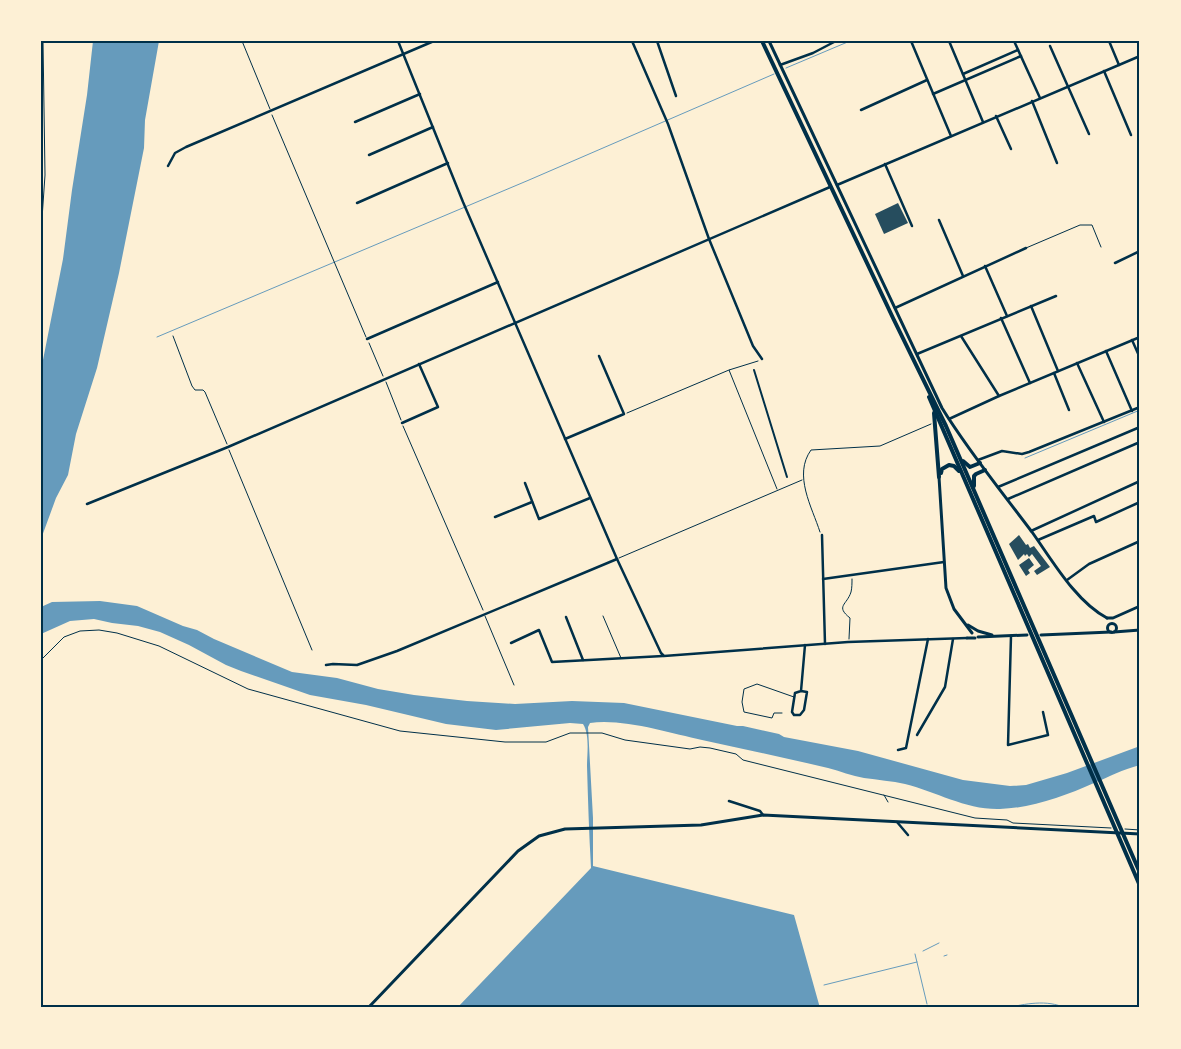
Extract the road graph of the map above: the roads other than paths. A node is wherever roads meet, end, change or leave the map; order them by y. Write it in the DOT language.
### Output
graph roads {
  1 [pos="398,41"];
  2 [pos="434,41"];
  3 [pos="632,41"];
  4 [pos="657,41"];
  5 [pos="762,41"];
  6 [pos="769,41"];
  7 [pos="836,41"];
  8 [pos="911,41"];
  9 [pos="949,41"];
  10 [pos="1014,41"];
  11 [pos="1109,41"];
  12 [pos="1050,46"];
  13 [pos="1018,50"];
  14 [pos="404,54"];
  15 [pos="1022,56"];
  16 [pos="1140,56"];
  17 [pos="780,65"];
  18 [pos="1119,65"];
  19 [pos="1104,71"];
  20 [pos="963,74"];
  21 [pos="928,80"];
  22 [pos="966,80"];
  23 [pos="1068,86"];
  24 [pos="420,94"];
  25 [pos="933,94"];
  26 [pos="676,96"];
  27 [pos="1040,98"];
  28 [pos="1032,101"];
  29 [pos="861,110"];
  30 [pos="996,116"];
  31 [pos="355,122"];
  32 [pos="983,122"];
  33 [pos="433,127"];
  34 [pos="1089,134"];
  35 [pos="1131,135"];
  36 [pos="951,136"];
  37 [pos="1010,149"];
  38 [pos="369,156"];
  39 [pos="448,163"];
  40 [pos="1057,163"];
  41 [pos="885,164"];
  42 [pos="168,166"];
  43 [pos="837,185"];
  44 [pos="831,187"];
  45 [pos="356,202"];
  46 [pos="939,220"];
  47 [pos="912,226"];
  48 [pos="709,239"];
  49 [pos="1101,247"];
  50 [pos="1026,248"];
  51 [pos="1140,251"];
  52 [pos="1115,263"];
  53 [pos="985,266"];
  54 [pos="963,276"];
  55 [pos="498,282"];
  56 [pos="1056,296"];
  57 [pos="1031,306"];
  58 [pos="895,309"];
  59 [pos="1007,316"];
  60 [pos="1001,318"];
  61 [pos="515,323"];
  62 [pos="961,336"];
  63 [pos="1140,336"];
  64 [pos="367,339"];
  65 [pos="1132,340"];
  66 [pos="1106,351"];
  67 [pos="917,354"];
  68 [pos="599,356"];
  69 [pos="1140,358"];
  70 [pos="762,359"];
  71 [pos="914,363"];
  72 [pos="1077,363"];
  73 [pos="419,364"];
  74 [pos="754,370"];
  75 [pos="1058,371"];
  76 [pos="1054,373"];
  77 [pos="1030,383"];
  78 [pos="1000,396"];
  79 [pos="933,406"];
  80 [pos="1140,407"];
  81 [pos="1069,410"];
  82 [pos="1132,411"];
  83 [pos="949,419"];
  84 [pos="1104,422"];
  85 [pos="402,423"];
  86 [pos="1140,427"];
  87 [pos="565,439"];
  88 [pos="1140,442"];
  89 [pos="957,451"];
  90 [pos="979,462"];
  91 [pos="985,470"];
  92 [pos="787,477"];
  93 [pos="939,478"];
  94 [pos="964,480"];
  95 [pos="1140,481"];
  96 [pos="524,483"];
  97 [pos="998,487"];
  98 [pos="976,496"];
  99 [pos="590,498"];
  100 [pos="1008,499"];
  101 [pos="532,502"];
  102 [pos="1140,502"];
  103 [pos="86,504"];
  104 [pos="495,517"];
  105 [pos="1031,531"];
  106 [pos="822,536"];
  107 [pos="1038,540"];
  108 [pos="1140,541"];
  109 [pos="617,559"];
  110 [pos="944,562"];
  111 [pos="823,579"];
  112 [pos="1067,580"];
  113 [pos="1140,606"];
  114 [pos="1024,612"];
  115 [pos="603,616"];
  116 [pos="566,617"];
  117 [pos="1107,618"];
  118 [pos="1115,618"];
  119 [pos="964,622"];
  120 [pos="1115,625"];
  121 [pos="1108,626"];
  122 [pos="1140,630"];
  123 [pos="978,631"];
  124 [pos="1127,631"];
  125 [pos="1099,632"];
  126 [pos="1112,632"];
  127 [pos="972,633"];
  128 [pos="1027,635"];
  129 [pos="1041,635"];
  130 [pos="1011,636"];
  131 [pos="997,637"];
  132 [pos="967,638"];
  133 [pos="977,638"];
  134 [pos="953,639"];
  135 [pos="928,640"];
  136 [pos="511,643"];
  137 [pos="825,644"];
  138 [pos="804,645"];
  139 [pos="664,656"];
  140 [pos="622,658"];
  141 [pos="583,660"];
  142 [pos="326,665"];
  143 [pos="801,691"];
  144 [pos="794,698"];
  145 [pos="1043,712"];
  146 [pos="782,713"];
  147 [pos="917,735"];
  148 [pos="898,750"];
  149 [pos="730,800"];
  150 [pos="763,815"];
  151 [pos="896,820"];
  152 [pos="1140,834"];
  153 [pos="908,835"];
  154 [pos="1140,873"];
  155 [pos="1140,886"];
  156 [pos="368,1008"];
  1 -- 14 [label="street"];
  2 -- 14 [label="street"];
  3 -- 48 [label="street"];
  4 -- 26 [label="street"];
  5 -- 44 [label="main road"];
  6 -- 17 [label="street"];
  7 -- 17 [label="street"];
  8 -- 21 [label="street"];
  9 -- 20 [label="street"];
  10 -- 13 [label="street"];
  11 -- 18 [label="street"];
  12 -- 23 [label="street"];
  13 -- 15 [label="street"];
  13 -- 20 [label="street"];
  14 -- 24 [label="street"];
  14 -- 42 [label="street"];
  15 -- 22 [label="street"];
  15 -- 27 [label="street"];
  16 -- 18 [label="street"];
  17 -- 43 [label="street"];
  18 -- 19 [label="street"];
  19 -- 23 [label="street"];
  19 -- 35 [label="street"];
  20 -- 22 [label="street"];
  21 -- 25 [label="street"];
  21 -- 29 [label="street"];
  22 -- 25 [label="street"];
  22 -- 32 [label="street"];
  23 -- 27 [label="street"];
  23 -- 34 [label="street"];
  24 -- 31 [label="street"];
  24 -- 33 [label="street"];
  25 -- 36 [label="street"];
  27 -- 28 [label="street"];
  28 -- 30 [label="street"];
  28 -- 40 [label="street"];
  30 -- 32 [label="street"];
  30 -- 37 [label="street"];
  32 -- 36 [label="street"];
  33 -- 38 [label="street"];
  33 -- 39 [label="street"];
  36 -- 41 [label="street"];
  39 -- 45 [label="street"];
  39 -- 55 [label="street"];
  41 -- 43 [label="street"];
  41 -- 47 [label="street"];
  43 -- 58 [label="street"];
  44 -- 48 [label="street"];
  44 -- 71 [label="main road"];
  46 -- 54 [label="street"];
  48 -- 61 [label="street"];
  48 -- 70 [label="street"];
  49 -- 50 [label="lane"];
  50 -- 53 [label="street"];
  51 -- 52 [label="street"];
  53 -- 54 [label="street"];
  53 -- 59 [label="street"];
  54 -- 58 [label="street"];
  55 -- 61 [label="street"];
  55 -- 64 [label="street"];
  56 -- 57 [label="street"];
  57 -- 59 [label="street"];
  57 -- 75 [label="street"];
  58 -- 67 [label="street"];
  59 -- 60 [label="street"];
  60 -- 62 [label="street"];
  60 -- 77 [label="street"];
  61 -- 73 [label="street"];
  61 -- 87 [label="street"];
  62 -- 67 [label="street"];
  62 -- 78 [label="street"];
  63 -- 65 [label="street"];
  65 -- 66 [label="street"];
  65 -- 69 [label="street"];
  66 -- 72 [label="street"];
  66 -- 82 [label="street"];
  67 -- 83 [label="street"];
  68 -- 87 [label="street"];
  71 -- 79 [label="main road"];
  71 -- 89 [label="main road"];
  72 -- 75 [label="street"];
  72 -- 84 [label="street"];
  73 -- 85 [label="street"];
  73 -- 103 [label="street"];
  74 -- 92 [label="street"];
  75 -- 76 [label="street"];
  76 -- 77 [label="street"];
  76 -- 81 [label="street"];
  77 -- 78 [label="street"];
  78 -- 83 [label="street"];
  79 -- 93 [label="main road"];
  79 -- 94 [label="main road"];
  80 -- 82 [label="street"];
  82 -- 84 [label="street"];
  83 -- 90 [label="street"];
  84 -- 90 [label="street"];
  86 -- 97 [label="street"];
  87 -- 99 [label="street"];
  88 -- 100 [label="street"];
  89 -- 90 [label="main road"];
  89 -- 98 [label="main road"];
  90 -- 91 [label="street"];
  91 -- 97 [label="street"];
  91 -- 98 [label="main road"];
  93 -- 94 [label="main road"];
  93 -- 110 [label="street"];
  94 -- 114 [label="main road"];
  95 -- 105 [label="street"];
  96 -- 101 [label="street"];
  97 -- 100 [label="street"];
  98 -- 114 [label="main road"];
  99 -- 101 [label="street"];
  99 -- 109 [label="street"];
  100 -- 105 [label="street"];
  101 -- 104 [label="street"];
  102 -- 107 [label="street"];
  105 -- 107 [label="street"];
  106 -- 111 [label="street"];
  107 -- 112 [label="street"];
  108 -- 112 [label="street"];
  109 -- 139 [label="street"];
  109 -- 142 [label="street"];
  110 -- 111 [label="street"];
  110 -- 119 [label="street"];
  111 -- 137 [label="street"];
  112 -- 117 [label="street"];
  113 -- 118 [label="street"];
  114 -- 154 [label="main road"];
  114 -- 155 [label="main road"];
  115 -- 140 [label="lane"];
  116 -- 141 [label="street"];
  117 -- 118 [label="street"];
  117 -- 121 [label="street"];
  118 -- 120 [label="street"];
  119 -- 123 [label="street"];
  119 -- 127 [label="street"];
  120 -- 121 [label="street"];
  120 -- 124 [label="street"];
  120 -- 126 [label="street"];
  121 -- 125 [label="street"];
  121 -- 126 [label="street"];
  122 -- 124 [label="street"];
  123 -- 127 [label="street"];
  123 -- 131 [label="street"];
  123 -- 133 [label="street"];
  124 -- 126 [label="street"];
  125 -- 126 [label="street"];
  125 -- 129 [label="street"];
  127 -- 132 [label="street"];
  127 -- 133 [label="street"];
  128 -- 130 [label="street"];
  130 -- 131 [label="street"];
  130 -- 145 [label="street"];
  131 -- 133 [label="street"];
  132 -- 133 [label="street"];
  132 -- 134 [label="street"];
  134 -- 135 [label="street"];
  134 -- 147 [label="street"];
  135 -- 137 [label="street"];
  135 -- 148 [label="street"];
  136 -- 141 [label="street"];
  137 -- 138 [label="street"];
  138 -- 139 [label="street"];
  138 -- 143 [label="street"];
  139 -- 140 [label="street"];
  140 -- 141 [label="street"];
  143 -- 144 [label="street"];
  143 -- 144 [label="street"];
  144 -- 146 [label="lane"];
  149 -- 150 [label="street"];
  150 -- 151 [label="street"];
  150 -- 156 [label="street"];
  151 -- 152 [label="street"];
  151 -- 153 [label="street"];
}
